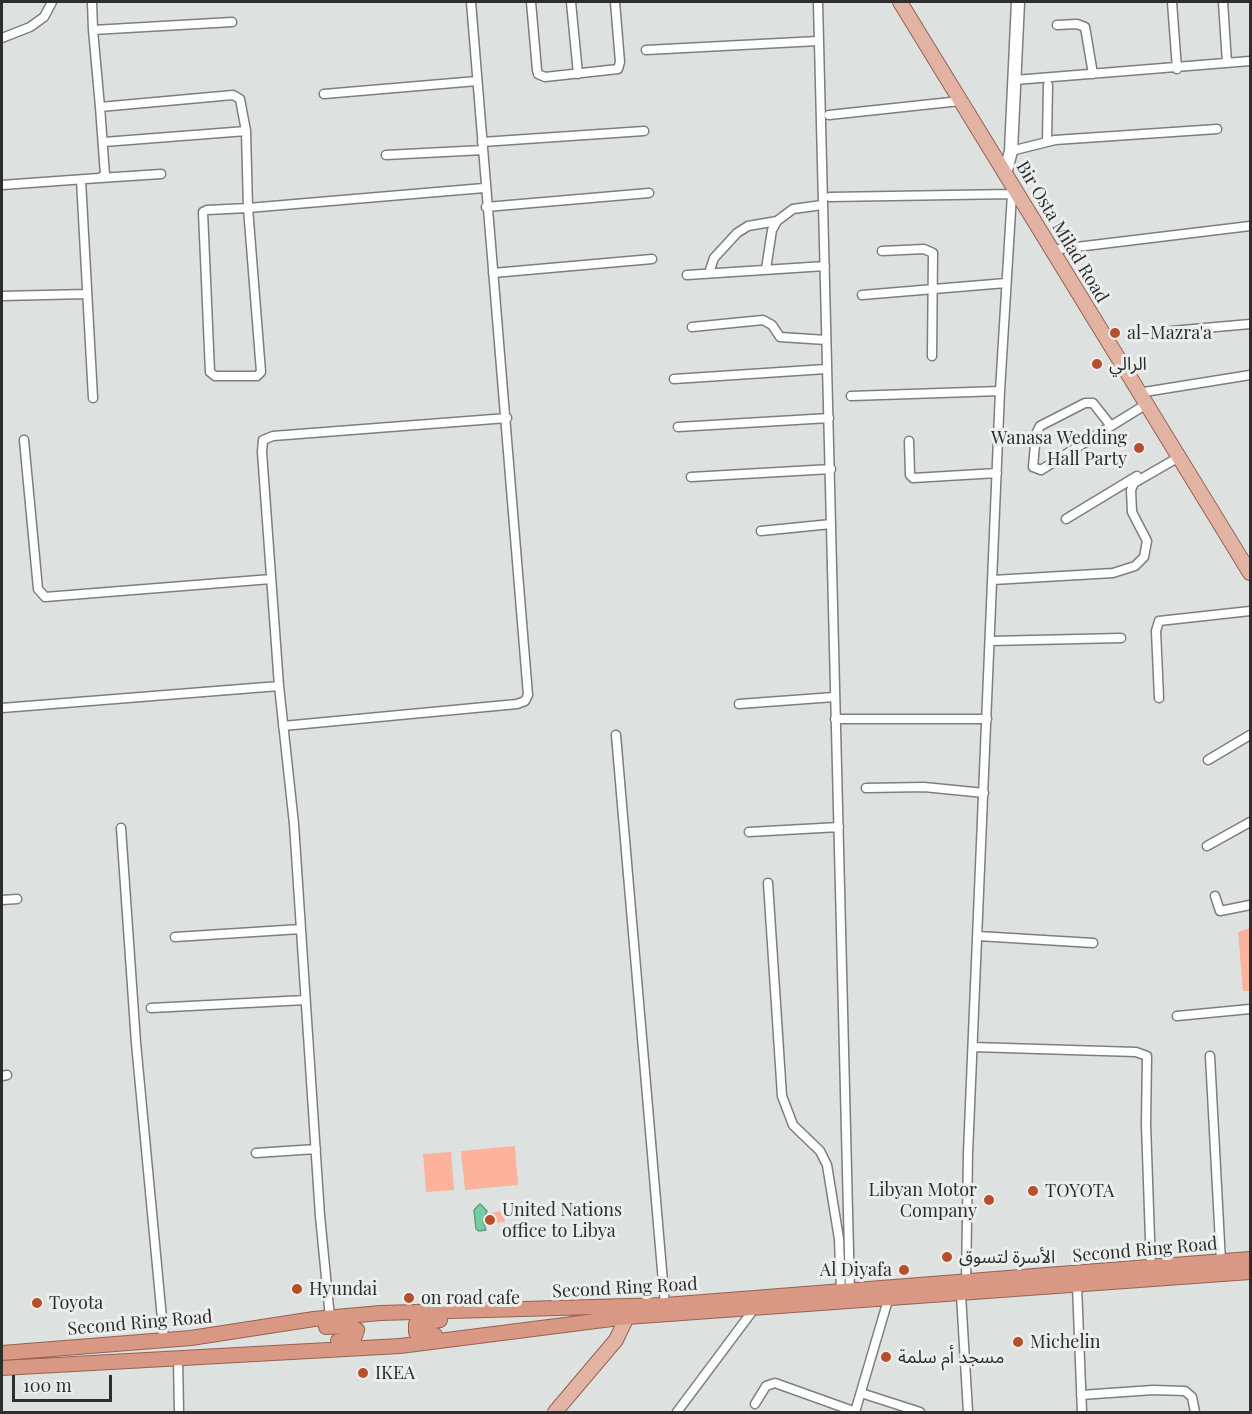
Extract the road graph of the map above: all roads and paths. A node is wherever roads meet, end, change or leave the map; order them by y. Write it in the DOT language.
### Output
graph roads {
  1 [pos="52,2"];
  2 [pos="92,2"];
  3 [pos="471,2"];
  4 [pos="531,2"];
  5 [pos="571,2"];
  6 [pos="615,2"];
  7 [pos="818,2"];
  8 [pos="900,2"];
  9 [pos="1018,2"];
  10 [pos="1172,2"];
  11 [pos="1223,2"];
  12 [pos="232,22"];
  13 [pos="1057,25"];
  14 [pos="93,30"];
  15 [pos="2,38"];
  16 [pos="818,41"];
  17 [pos="646,50"];
  18 [pos="1251,61"];
  19 [pos="1227,63"];
  20 [pos="1177,69"];
  21 [pos="578,74"];
  22 [pos="1093,74"];
  23 [pos="1016,80"];
  24 [pos="477,81"];
  25 [pos="1048,85"];
  26 [pos="324,94"];
  27 [pos="960,101"];
  28 [pos="100,107"];
  29 [pos="829,115"];
  30 [pos="1217,129"];
  31 [pos="644,130"];
  32 [pos="246,131"];
  33 [pos="1047,141"];
  34 [pos="104,142"];
  35 [pos="482,146"];
  36 [pos="1011,152"];
  37 [pos="386,155"];
  38 [pos="161,174"];
  39 [pos="1005,174"];
  40 [pos="99,178"];
  41 [pos="81,180"];
  42 [pos="2,186"];
  43 [pos="484,188"];
  44 [pos="1014,191"];
  45 [pos="649,193"];
  46 [pos="830,197"];
  47 [pos="822,205"];
  48 [pos="486,207"];
  49 [pos="248,208"];
  50 [pos="777,221"];
  51 [pos="1251,226"];
  52 [pos="1052,250"];
  53 [pos="882,251"];
  54 [pos="652,259"];
  55 [pos="825,266"];
  56 [pos="766,269"];
  57 [pos="492,273"];
  58 [pos="709,273"];
  59 [pos="687,275"];
  60 [pos="1006,283"];
  61 [pos="933,289"];
  62 [pos="87,294"];
  63 [pos="862,295"];
  64 [pos="2,296"];
  65 [pos="1251,324"];
  66 [pos="692,327"];
  67 [pos="1171,331"];
  68 [pos="826,340"];
  69 [pos="932,356"];
  70 [pos="826,369"];
  71 [pos="1251,375"];
  72 [pos="674,379"];
  73 [pos="1000,391"];
  74 [pos="850,396"];
  75 [pos="93,398"];
  76 [pos="1142,399"];
  77 [pos="507,418"];
  78 [pos="829,418"];
  79 [pos="1111,426"];
  80 [pos="678,427"];
  81 [pos="24,440"];
  82 [pos="909,441"];
  83 [pos="1179,457"];
  84 [pos="1162,466"];
  85 [pos="831,469"];
  86 [pos="997,473"];
  87 [pos="691,477"];
  88 [pos="1066,519"];
  89 [pos="831,524"];
  90 [pos="761,531"];
  91 [pos="1248,565"];
  92 [pos="271,579"];
  93 [pos="993,580"];
  94 [pos="1251,611"];
  95 [pos="1121,638"];
  96 [pos="990,641"];
  97 [pos="279,686"];
  98 [pos="834,697"];
  99 [pos="1159,698"];
  100 [pos="739,704"];
  101 [pos="2,708"];
  102 [pos="835,719"];
  103 [pos="987,719"];
  104 [pos="283,726"];
  105 [pos="616,735"];
  106 [pos="1251,735"];
  107 [pos="1208,760"];
  108 [pos="866,788"];
  109 [pos="984,793"];
  110 [pos="1251,822"];
  111 [pos="839,827"];
  112 [pos="121,828"];
  113 [pos="749,832"];
  114 [pos="1207,846"];
  115 [pos="768,883"];
  116 [pos="1215,896"];
  117 [pos="17,899"];
  118 [pos="2,900"];
  119 [pos="1251,905"];
  120 [pos="301,929"];
  121 [pos="978,936"];
  122 [pos="175,937"];
  123 [pos="1093,943"];
  124 [pos="305,1000"];
  125 [pos="151,1008"];
  126 [pos="1251,1009"];
  127 [pos="1177,1016"];
  128 [pos="973,1047"];
  129 [pos="1210,1056"];
  130 [pos="316,1149"];
  131 [pos="256,1153"];
  132 [pos="1251,1259"];
  133 [pos="1221,1262"];
  134 [pos="1151,1268"];
  135 [pos="1251,1272"];
  136 [pos="1077,1286"];
  137 [pos="964,1289"];
  138 [pos="845,1292"];
  139 [pos="888,1300"];
  140 [pos="664,1305"];
  141 [pos="754,1309"];
  142 [pos="537,1311"];
  143 [pos="627,1317"];
  144 [pos="330,1318"];
  145 [pos="491,1333"];
  146 [pos="191,1338"];
  147 [pos="164,1340"];
  148 [pos="2,1353"];
  149 [pos="261,1353"];
  150 [pos="178,1358"];
  151 [pos="2,1368"];
  152 [pos="861,1393"];
  153 [pos="1081,1395"];
  154 [pos="755,1404"];
  155 [pos="856,1412"];
  156 [pos="179,1413"];
  157 [pos="555,1413"];
  158 [pos="677,1413"];
  159 [pos="920,1413"];
  160 [pos="968,1413"];
  161 [pos="1082,1413"];
  162 [pos="1195,1413"];
  1 -- 15 [label="street"];
  2 -- 14 [label="street"];
  3 -- 24 [label="street"];
  4 -- 21 [label="street"];
  5 -- 21 [label="street"];
  6 -- 21 [label="street"];
  7 -- 16 [label="street"];
  8 -- 27 [label="main road, Bir Osta Milad Road"];
  9 -- 23 [label="main road"];
  10 -- 20 [label="street"];
  11 -- 19 [label="street"];
  12 -- 14 [label="street"];
  13 -- 22 [label="street"];
  14 -- 28 [label="street"];
  16 -- 17 [label="street"];
  16 -- 47 [label="street"];
  18 -- 19 [label="street"];
  19 -- 20 [label="street"];
  20 -- 22 [label="street"];
  22 -- 23 [label="street"];
  23 -- 36 [label="main road"];
  24 -- 26 [label="street"];
  24 -- 35 [label="street"];
  25 -- 33 [label="street"];
  27 -- 29 [label="street"];
  27 -- 39 [label="main road, Bir Osta Milad Road"];
  28 -- 32 [label="street"];
  28 -- 34 [label="street"];
  30 -- 33 [label="street"];
  31 -- 35 [label="street"];
  32 -- 34 [label="street"];
  32 -- 49 [label="street"];
  33 -- 36 [label="street"];
  34 -- 40 [label="street"];
  35 -- 37 [label="street"];
  35 -- 43 [label="street"];
  36 -- 39 [label="main road"];
  38 -- 40 [label="street"];
  39 -- 44 [label="main road, Bir Osta Milad Road"];
  40 -- 41 [label="street"];
  41 -- 42 [label="street"];
  41 -- 62 [label="street"];
  43 -- 48 [label="street"];
  43 -- 49 [label="street"];
  44 -- 46 [label="street"];
  44 -- 52 [label="main road, Bir Osta Milad Road"];
  44 -- 60 [label="street"];
  45 -- 48 [label="street"];
  47 -- 50 [label="street"];
  47 -- 55 [label="street"];
  48 -- 57 [label="street"];
  49 -- 49 [label="street"];
  50 -- 56 [label="street"];
  50 -- 58 [label="street"];
  51 -- 52 [label="street"];
  52 -- 76 [label="main road, Bir Osta Milad Road"];
  53 -- 61 [label="street"];
  54 -- 57 [label="street"];
  55 -- 56 [label="street"];
  55 -- 68 [label="street"];
  56 -- 58 [label="street"];
  57 -- 77 [label="street"];
  58 -- 59 [label="street"];
  60 -- 61 [label="street"];
  60 -- 73 [label="street"];
  61 -- 63 [label="street"];
  61 -- 69 [label="street"];
  62 -- 64 [label="street"];
  62 -- 75 [label="street"];
  65 -- 67 [label="street"];
  66 -- 68 [label="street"];
  68 -- 70 [label="street"];
  70 -- 72 [label="street"];
  70 -- 78 [label="street"];
  71 -- 76 [label="street"];
  73 -- 74 [label="street"];
  73 -- 86 [label="street"];
  76 -- 79 [label="street"];
  76 -- 83 [label="main road, Bir Osta Milad Road"];
  77 -- 92 [label="street"];
  77 -- 104 [label="street"];
  78 -- 80 [label="street"];
  78 -- 85 [label="street"];
  79 -- 79 [label="street"];
  81 -- 92 [label="street"];
  82 -- 86 [label="street"];
  83 -- 84 [label="street"];
  83 -- 91 [label="main road, Bir Osta Milad Road"];
  84 -- 88 [label="street"];
  84 -- 93 [label="street"];
  85 -- 87 [label="street"];
  85 -- 89 [label="street"];
  86 -- 93 [label="street"];
  89 -- 90 [label="street"];
  89 -- 98 [label="street"];
  92 -- 97 [label="street"];
  93 -- 96 [label="street"];
  94 -- 99 [label="street"];
  95 -- 96 [label="street"];
  96 -- 103 [label="street"];
  97 -- 101 [label="street"];
  97 -- 104 [label="street"];
  98 -- 100 [label="street"];
  98 -- 102 [label="street"];
  102 -- 103 [label="street"];
  102 -- 111 [label="street"];
  103 -- 109 [label="street"];
  104 -- 120 [label="street"];
  105 -- 140 [label="street"];
  106 -- 107 [label="street"];
  108 -- 109 [label="street"];
  109 -- 121 [label="street"];
  110 -- 114 [label="street"];
  111 -- 113 [label="street"];
  111 -- 138 [label="street"];
  112 -- 147 [label="street"];
  115 -- 138 [label="street"];
  116 -- 119 [label="street"];
  117 -- 118 [label="street"];
  120 -- 122 [label="street"];
  120 -- 124 [label="street"];
  121 -- 123 [label="street"];
  121 -- 128 [label="street"];
  124 -- 125 [label="street"];
  124 -- 130 [label="street"];
  126 -- 127 [label="street"];
  128 -- 134 [label="street"];
  128 -- 137 [label="street"];
  129 -- 133 [label="street"];
  130 -- 131 [label="street"];
  130 -- 144 [label="street"];
  132 -- 133 [label="highway, Second Ring Road"];
  133 -- 134 [label="highway, Second Ring Road"];
  134 -- 137 [label="highway, Second Ring Road"];
  135 -- 136 [label="highway, Second Ring Road"];
  136 -- 137 [label="highway, Second Ring Road"];
  136 -- 153 [label="street"];
  137 -- 138 [label="highway, Second Ring Road"];
  137 -- 139 [label="highway, Second Ring Road"];
  137 -- 160 [label="street"];
  138 -- 140 [label="highway, Second Ring Road"];
  139 -- 141 [label="highway, Second Ring Road"];
  139 -- 152 [label="street"];
  140 -- 142 [label="highway, Second Ring Road"];
  141 -- 143 [label="highway, Second Ring Road"];
  141 -- 158 [label="street"];
  142 -- 144 [label="highway, Second Ring Road"];
  142 -- 145 [label="highway"];
  143 -- 145 [label="highway, Second Ring Road"];
  143 -- 157 [label="main road"];
  144 -- 146 [label="highway, Second Ring Road"];
  145 -- 149 [label="highway, Second Ring Road"];
  146 -- 147 [label="highway, Second Ring Road"];
  146 -- 149 [label="highway"];
  147 -- 148 [label="highway, Second Ring Road"];
  149 -- 150 [label="highway, Second Ring Road"];
  150 -- 151 [label="highway, Second Ring Road"];
  150 -- 156 [label="street"];
  152 -- 155 [label="street"];
  152 -- 159 [label="street"];
  153 -- 161 [label="street"];
  153 -- 162 [label="street"];
  154 -- 155 [label="street"];
}
